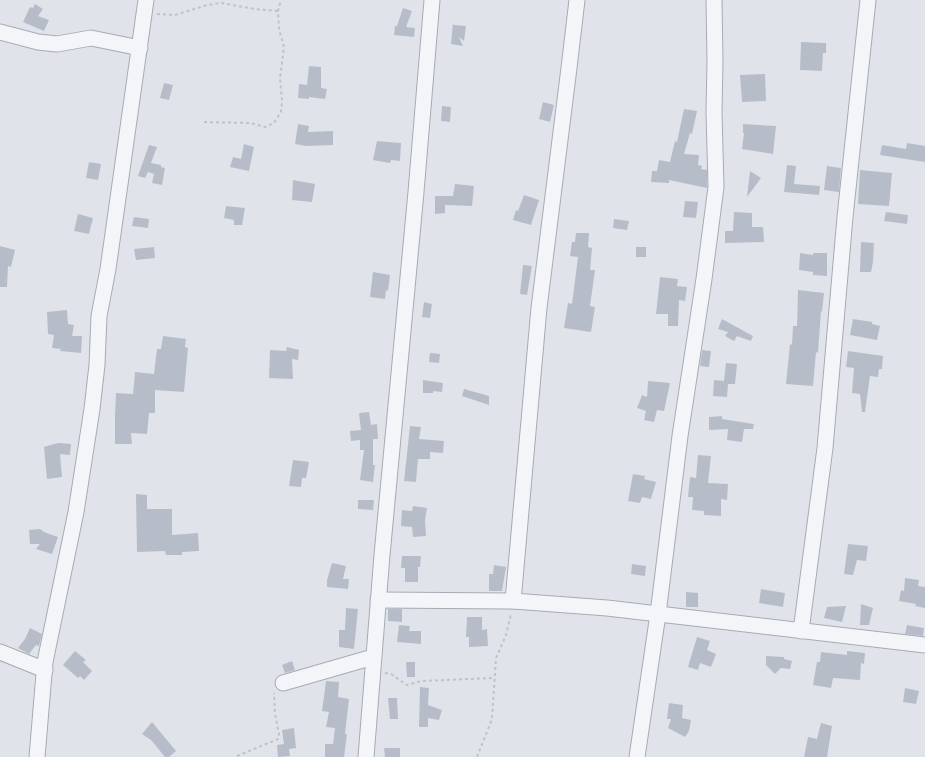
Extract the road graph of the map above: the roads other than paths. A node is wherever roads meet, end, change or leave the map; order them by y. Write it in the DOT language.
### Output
graph roads {
  1 [pos="432,0"];
  2 [pos="577,0"];
  3 [pos="714,0"];
  4 [pos="868,0"];
  5 [pos="145,6"];
  6 [pos="0,32"];
  7 [pos="140,48"];
  8 [pos="378,600"];
  9 [pos="513,601"];
  10 [pos="658,614"];
  11 [pos="801,631"];
  12 [pos="925,645"];
  13 [pos="0,652"];
  14 [pos="373,664"];
  15 [pos="45,670"];
  16 [pos="283,683"];
  17 [pos="37,757"];
  18 [pos="366,757"];
  19 [pos="637,757"];
  1 -- 8 [label="street"];
  2 -- 9 [label="street"];
  3 -- 10 [label="street"];
  4 -- 11 [label="street"];
  5 -- 7 [label="street"];
  6 -- 7 [label="street"];
  7 -- 15 [label="street"];
  8 -- 9 [label="street"];
  8 -- 14 [label="street"];
  9 -- 10 [label="street"];
  10 -- 11 [label="street"];
  10 -- 19 [label="street"];
  11 -- 12 [label="street"];
  13 -- 15 [label="street"];
  14 -- 16 [label="street"];
  14 -- 18 [label="street"];
  15 -- 17 [label="street"];
}
